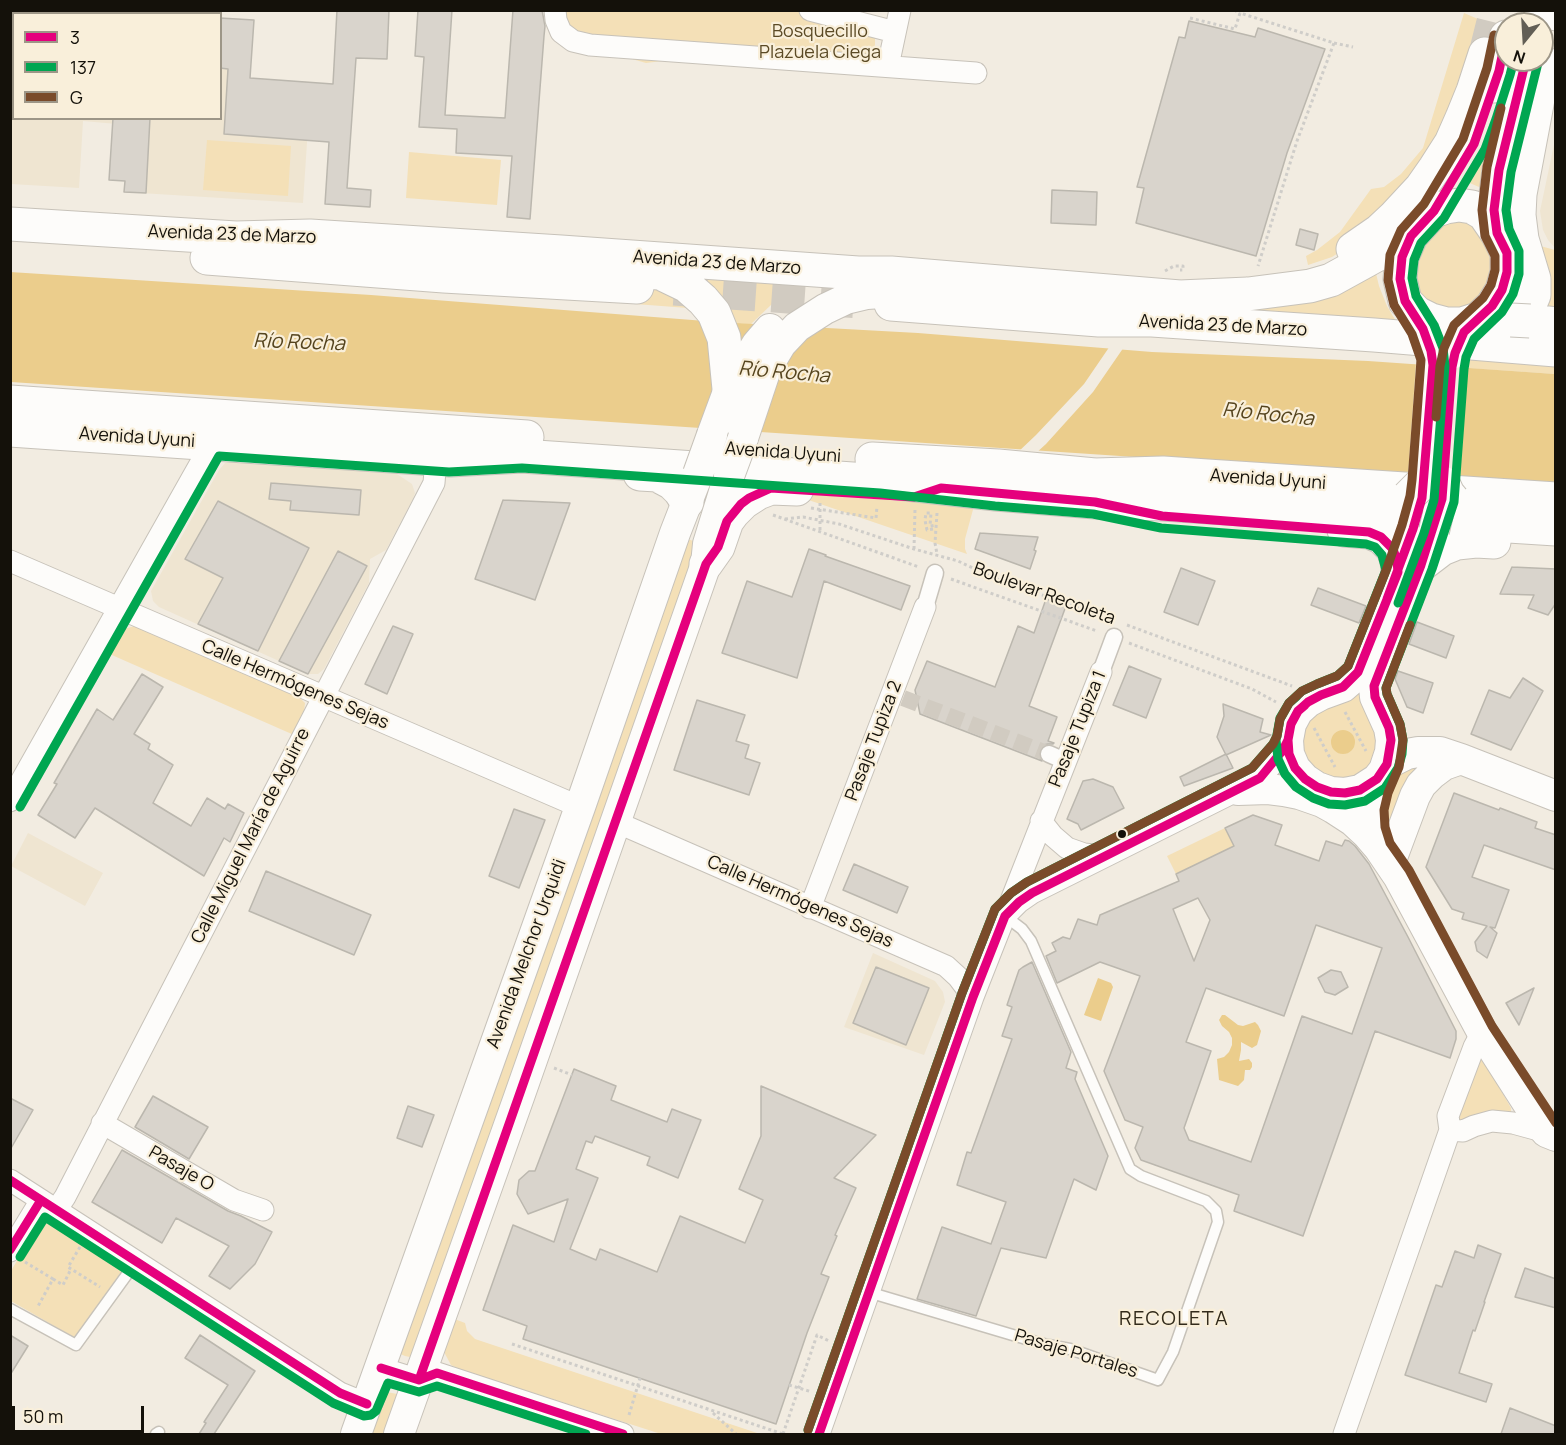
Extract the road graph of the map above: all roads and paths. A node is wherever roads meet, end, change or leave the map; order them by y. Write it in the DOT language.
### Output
graph roads {
  1 [pos="555,10"];
  2 [pos="810,10"];
  3 [pos="900,10"];
  4 [pos="1234,10"];
  5 [pos="1539,11"];
  6 [pos="1240,13"];
  7 [pos="1556,14"];
  8 [pos="1190,18"];
  9 [pos="895,33"];
  10 [pos="1334,43"];
  11 [pos="1353,47"];
  12 [pos="1494,50"];
  13 [pos="888,66"];
  14 [pos="1498,72"];
  15 [pos="1523,72"];
  16 [pos="1543,72"];
  17 [pos="976,74"];
  18 [pos="1299,135"];
  19 [pos="1304,137"];
  20 [pos="1434,211"];
  21 [pos="10,224"];
  22 [pos="1497,233"];
  23 [pos="1411,236"];
  24 [pos="10,245"];
  25 [pos="241,260"];
  26 [pos="1258,266"];
  27 [pos="1174,268"];
  28 [pos="1164,272"];
  29 [pos="858,273"];
  30 [pos="637,287"];
  31 [pos="1281,289"];
  32 [pos="1405,301"];
  33 [pos="891,304"];
  34 [pos="1152,320"];
  35 [pos="785,326"];
  36 [pos="1474,341"];
  37 [pos="1556,350"];
  38 [pos="729,388"];
  39 [pos="10,402"];
  40 [pos="10,430"];
  41 [pos="213,443"];
  42 [pos="443,459"];
  43 [pos="693,488"];
  44 [pos="1095,489"];
  45 [pos="1433,497"];
  46 [pos="820,498"];
  47 [pos="931,499"];
  48 [pos="1556,499"];
  49 [pos="877,502"];
  50 [pos="805,507"];
  51 [pos="820,509"];
  52 [pos="775,510"];
  53 [pos="1556,512"];
  54 [pos="783,519"];
  55 [pos="820,520"];
  56 [pos="935,527"];
  57 [pos="1556,529"];
  58 [pos="820,532"];
  59 [pos="1556,544"];
  60 [pos="915,549"];
  61 [pos="703,554"];
  62 [pos="938,555"];
  63 [pos="10,561"];
  64 [pos="1410,568"];
  65 [pos="935,573"];
  66 [pos="925,607"];
  67 [pos="118,608"];
  68 [pos="1114,637"];
  69 [pos="1101,672"];
  70 [pos="1367,675"];
  71 [pos="1301,690"];
  72 [pos="323,697"];
  73 [pos="1342,705"];
  74 [pos="1311,721"];
  75 [pos="1288,740"];
  76 [pos="1461,759"];
  77 [pos="1379,762"];
  78 [pos="1336,770"];
  79 [pos="1238,790"];
  80 [pos="1556,796"];
  81 [pos="10,801"];
  82 [pos="580,807"];
  83 [pos="1041,821"];
  84 [pos="616,822"];
  85 [pos="1103,856"];
  86 [pos="1384,856"];
  87 [pos="810,908"];
  88 [pos="1005,916"];
  89 [pos="973,997"];
  90 [pos="1482,1032"];
  91 [pos="549,1066"];
  92 [pos="572,1075"];
  93 [pos="102,1123"];
  94 [pos="1450,1130"];
  95 [pos="1551,1134"];
  96 [pos="10,1180"];
  97 [pos="49,1205"];
  98 [pos="263,1210"];
  99 [pos="82,1244"];
  100 [pos="17,1257"];
  101 [pos="136,1262"];
  102 [pos="72,1269"];
  103 [pos="52,1279"];
  104 [pos="868,1292"];
  105 [pos="112,1295"];
  106 [pos="10,1309"];
  107 [pos="30,1320"];
  108 [pos="829,1341"];
  109 [pos="512,1344"];
  110 [pos="381,1368"];
  111 [pos="640,1378"];
  112 [pos="419,1380"];
  113 [pos="789,1385"];
  114 [pos="638,1386"];
  115 [pos="799,1388"];
  116 [pos="812,1392"];
  117 [pos="367,1404"];
  118 [pos="710,1410"];
  119 [pos="625,1427"];
  120 [pos="356,1434"];
  121 [pos="399,1434"];
  122 [pos="735,1434"];
  123 [pos="783,1434"];
  124 [pos="819,1434"];
  125 [pos="1344,1434"];
  1 -- 13 [label="street"];
  2 -- 9 [label="street"];
  3 -- 9 [label="street"];
  4 -- 6 [label="path"];
  5 -- 7 [label="main road"];
  6 -- 8 [label="path"];
  6 -- 10 [label="path"];
  9 -- 13 [label="street"];
  10 -- 11 [label="path"];
  10 -- 18 [label="path"];
  12 -- 31 [label="main road"];
  13 -- 17 [label="street"];
  14 -- 20 [label="main road"];
  15 -- 22 [label="main road"];
  16 -- 36 [label="main road"];
  18 -- 19 [label="path"];
  18 -- 26 [label="path"];
  20 -- 22 [label="main road"];
  20 -- 23 [label="main road"];
  21 -- 29 [label="main road, Avenida 23 de Marzo"];
  22 -- 36 [label="main road"];
  23 -- 31 [label="main road, Avenida 23 de Marzo"];
  23 -- 32 [label="main road"];
  24 -- 25 [label="main road, Avenida 23 de Marzo"];
  25 -- 30 [label="main road, Avenida 23 de Marzo"];
  25 -- 38 [label="main road"];
  27 -- 28 [label="path"];
  29 -- 31 [label="main road, Avenida 23 de Marzo"];
  29 -- 35 [label="main road"];
  32 -- 36 [label="main road"];
  32 -- 36 [label="main road"];
  33 -- 34 [label="main road, Avenida 23 de Marzo"];
  34 -- 35 [label="main road"];
  34 -- 36 [label="main road, Avenida 23 de Marzo"];
  35 -- 38 [label="main road, Avenida Melchor Urquidi"];
  35 -- 61 [label="main road, bridge"];
  36 -- 37 [label="main road, Avenida 23 de Marzo"];
  36 -- 45 [label="main road"];
  36 -- 45 [label="path"];
  38 -- 43 [label="main road, Avenida Melchor Urquidi, bridge"];
  39 -- 44 [label="main road, Avenida Uyuni"];
  40 -- 41 [label="main road, Avenida Uyuni"];
  41 -- 42 [label="main road, Avenida Uyuni"];
  41 -- 67 [label="street"];
  42 -- 43 [label="main road"];
  42 -- 47 [label="main road, Avenida Uyuni"];
  42 -- 72 [label="street, Calle Miguel María de Aguirre"];
  43 -- 82 [label="main road, Avenida Melchor Urquidi"];
  44 -- 45 [label="main road, bridge"];
  44 -- 47 [label="main road, Avenida Uyuni"];
  44 -- 48 [label="main road, Avenida Uyuni"];
  44 -- 57 [label="main road, Avenida Uyuni"];
  44 -- 64 [label="main road"];
  45 -- 53 [label="main road, bridge"];
  45 -- 64 [label="main road"];
  46 -- 51 [label="path"];
  47 -- 56 [label="path"];
  47 -- 60 [label="path"];
  47 -- 61 [label="main road"];
  49 -- 51 [label="path"];
  50 -- 51 [label="path"];
  51 -- 55 [label="path"];
  52 -- 54 [label="path, Boulevar Recoleta"];
  54 -- 55 [label="path, Boulevar Recoleta"];
  54 -- 58 [label="path, Boulevar Recoleta"];
  55 -- 58 [label="path"];
  55 -- 60 [label="path, Boulevar Recoleta"];
  56 -- 56 [label="path"];
  56 -- 62 [label="path"];
  58 -- 65 [label="path, Boulevar Recoleta"];
  59 -- 64 [label="main road"];
  60 -- 62 [label="path, Boulevar Recoleta"];
  61 -- 84 [label="main road"];
  62 -- 71 [label="path, Boulevar Recoleta"];
  63 -- 67 [label="street, Calle Hermógenes Sejas"];
  64 -- 70 [label="main road"];
  65 -- 66 [label="street, Pasaje Tupiza 2"];
  66 -- 87 [label="street, Pasaje Tupiza 2"];
  67 -- 72 [label="street, Calle Hermógenes Sejas"];
  67 -- 81 [label="street"];
  68 -- 69 [label="street, Pasaje Tupiza 1"];
  69 -- 83 [label="street, Pasaje Tupiza 1"];
  70 -- 75 [label="main road"];
  70 -- 77 [label="main road"];
  72 -- 82 [label="street, Calle Hermógenes Sejas"];
  72 -- 93 [label="street, Calle Miguel María de Aguirre"];
  73 -- 77 [label="path"];
  74 -- 78 [label="path"];
  75 -- 77 [label="main road"];
  75 -- 79 [label="street"];
  76 -- 77 [label="main road"];
  76 -- 80 [label="main road"];
  76 -- 86 [label="main road"];
  77 -- 86 [label="main road"];
  79 -- 85 [label="street"];
  79 -- 86 [label="main road"];
  82 -- 110 [label="main road, Avenida Melchor Urquidi"];
  83 -- 85 [label="street"];
  83 -- 88 [label="street, Pasaje Tupiza 1"];
  84 -- 87 [label="street, Calle Hermógenes Sejas"];
  84 -- 112 [label="main road"];
  85 -- 88 [label="street"];
  86 -- 90 [label="main road"];
  87 -- 89 [label="street, Calle Hermógenes Sejas"];
  88 -- 89 [label="street, Pasaje Tupiza 1"];
  88 -- 104 [label="lane, Pasaje Portales"];
  89 -- 104 [label="street, Pasaje Tupiza 1"];
  90 -- 94 [label="street"];
  90 -- 95 [label="main road"];
  91 -- 92 [label="path"];
  93 -- 97 [label="street, Calle Miguel María de Aguirre"];
  93 -- 98 [label="street, Pasaje O"];
  94 -- 95 [label="street"];
  94 -- 125 [label="street"];
  96 -- 97 [label="street"];
  97 -- 100 [label="street, Calle Miguel María de Aguirre"];
  97 -- 101 [label="street"];
  99 -- 102 [label="path"];
  100 -- 103 [label="path"];
  101 -- 105 [label="lane"];
  101 -- 117 [label="street"];
  102 -- 103 [label="path"];
  102 -- 105 [label="path"];
  103 -- 107 [label="path"];
  104 -- 124 [label="street, Pasaje Tupiza 1"];
  105 -- 107 [label="lane"];
  106 -- 107 [label="lane"];
  108 -- 115 [label="path"];
  109 -- 114 [label="path"];
  110 -- 112 [label="street"];
  110 -- 117 [label="main road, Avenida Melchor Urquidi"];
  111 -- 114 [label="path"];
  112 -- 119 [label="street"];
  112 -- 121 [label="main road"];
  113 -- 115 [label="path"];
  114 -- 118 [label="path"];
  114 -- 119 [label="path"];
  115 -- 116 [label="path"];
  115 -- 123 [label="path"];
  117 -- 120 [label="main road, Avenida Melchor Urquidi"];
  118 -- 122 [label="path"];
  118 -- 123 [label="path"];
}
